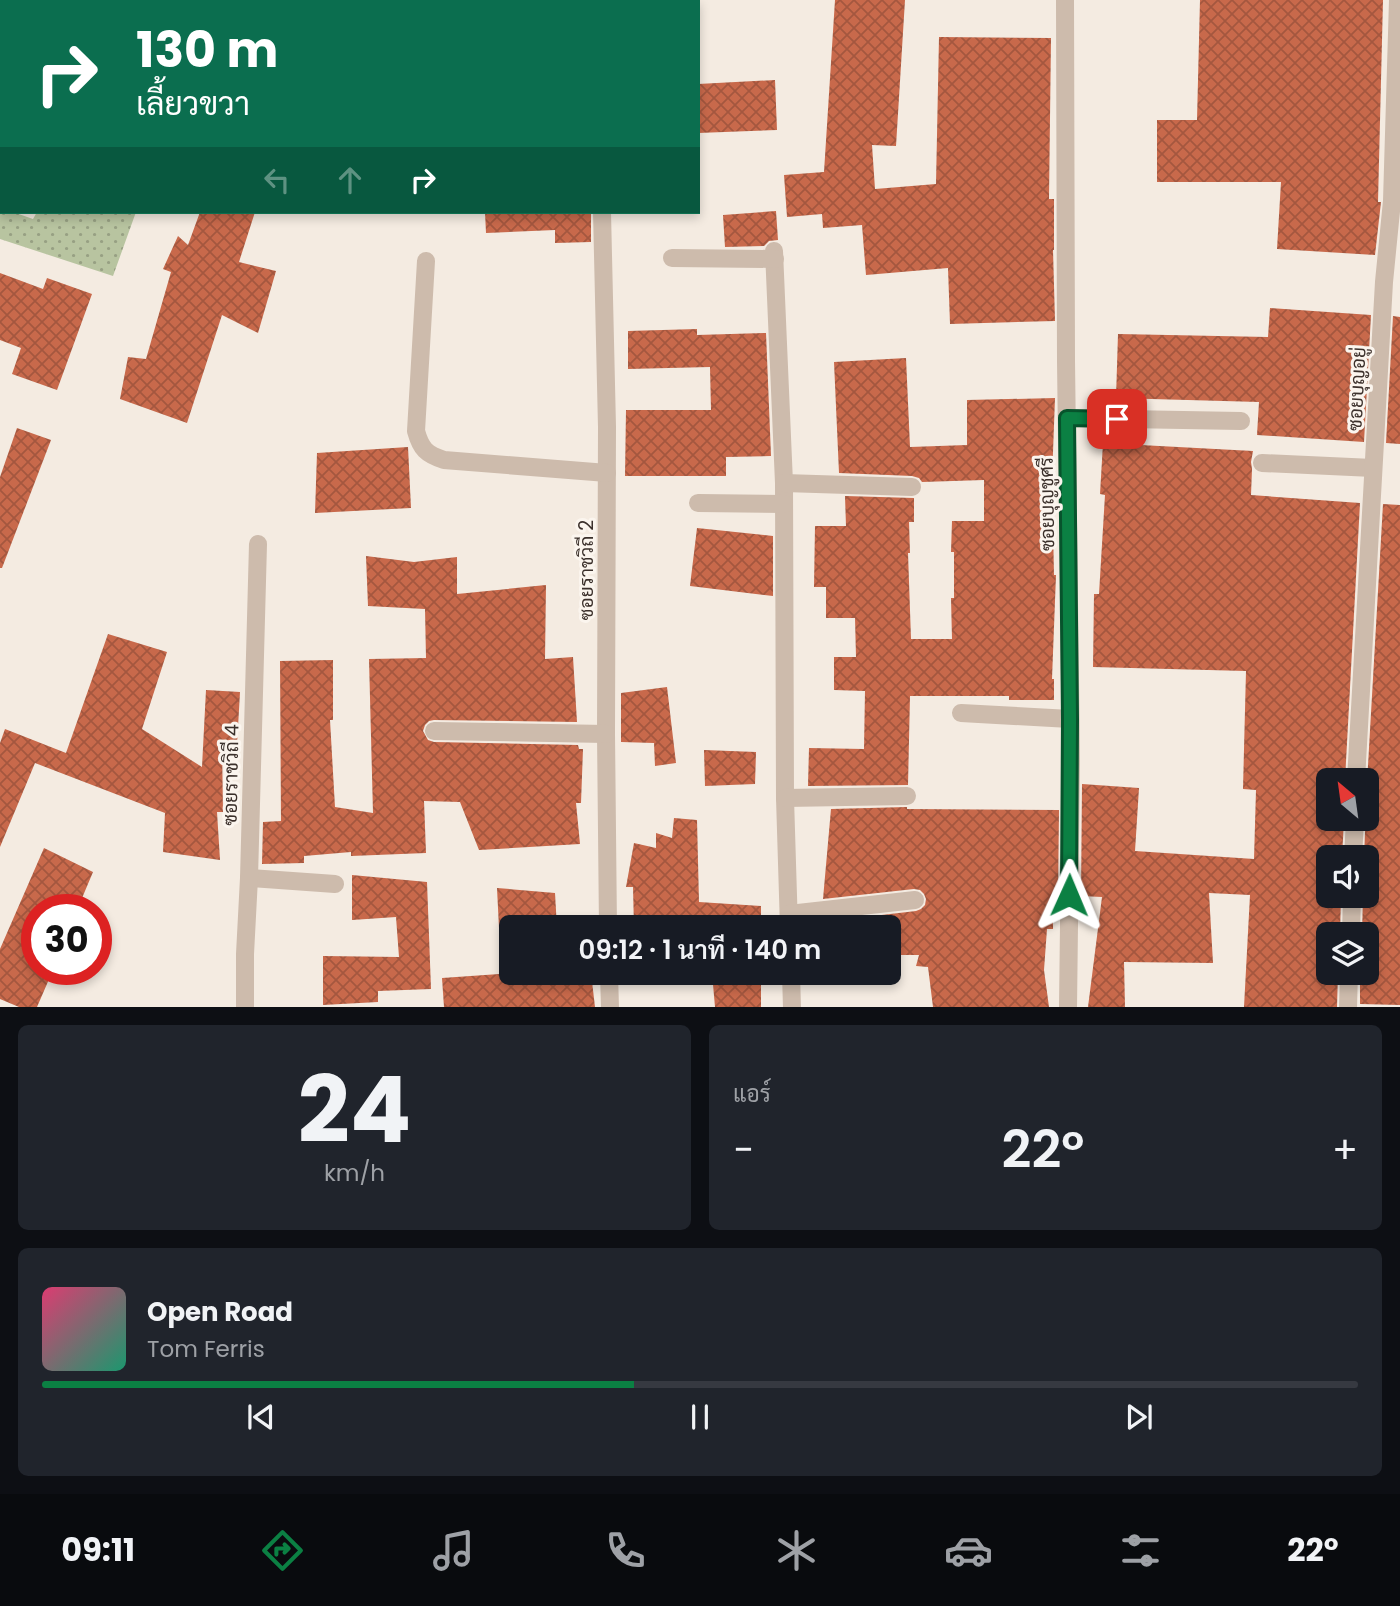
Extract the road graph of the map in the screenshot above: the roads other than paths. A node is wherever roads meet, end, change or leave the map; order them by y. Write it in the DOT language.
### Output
graph roads {
  1 [pos="1065,0"];
  2 [pos="1398,0"];
  3 [pos="1396,201"];
  4 [pos="602,214"];
  5 [pos="672,258"];
  6 [pos="426,261"];
  7 [pos="1067,418"];
  8 [pos="1241,421"];
  9 [pos="1262,463"];
  10 [pos="1373,468"];
  11 [pos="607,473"];
  12 [pos="783,482"];
  13 [pos="912,487"];
  14 [pos="698,503"];
  15 [pos="783,504"];
  16 [pos="258,544"];
  17 [pos="961,713"];
  18 [pos="1070,719"];
  19 [pos="434,731"];
  20 [pos="606,734"];
  21 [pos="1357,768"];
  22 [pos="907,796"];
  23 [pos="785,798"];
  24 [pos="249,878"];
  25 [pos="335,884"];
  26 [pos="915,900"];
  27 [pos="608,915"];
  28 [pos="789,915"];
  29 [pos="820,915"];
  30 [pos="609,985"];
  31 [pos="791,985"];
  32 [pos="1349,985"];
  33 [pos="245,1007"];
  34 [pos="610,1007"];
  35 [pos="792,1007"];
  36 [pos="1068,1007"];
  37 [pos="1348,1007"];
  1 -- 7 [label="street, ซอยบุญชูศรี"];
  2 -- 3 [label="street, ซอยบุญอยู่"];
  3 -- 10 [label="street, ซอยบุญอยู่"];
  4 -- 11 [label="street, ซอยราชวิถี 2"];
  5 -- 12 [label="street"];
  6 -- 11 [label="street"];
  7 -- 8 [label="street"];
  7 -- 18 [label="street, ซอยบุญชูศรี"];
  9 -- 10 [label="street"];
  10 -- 21 [label="street, ซอยบุญอยู่"];
  11 -- 20 [label="street, ซอยราชวิถี 2"];
  12 -- 13 [label="street"];
  12 -- 15 [label="street"];
  14 -- 15 [label="street"];
  15 -- 23 [label="street"];
  16 -- 24 [label="street, ซอยราชวิถี 4"];
  17 -- 18 [label="street"];
  18 -- 36 [label="street, ซอยบุญชูศรี"];
  19 -- 20 [label="street"];
  20 -- 27 [label="street, ซอยราชวิถี 2"];
  22 -- 23 [label="street"];
  23 -- 28 [label="street"];
  24 -- 25 [label="street"];
  24 -- 33 [label="street, ซอยราชวิถี 4"];
  26 -- 29 [label="street"];
  30 -- 34 [label="street"];
  31 -- 35 [label="street"];
  32 -- 37 [label="street"];
}
